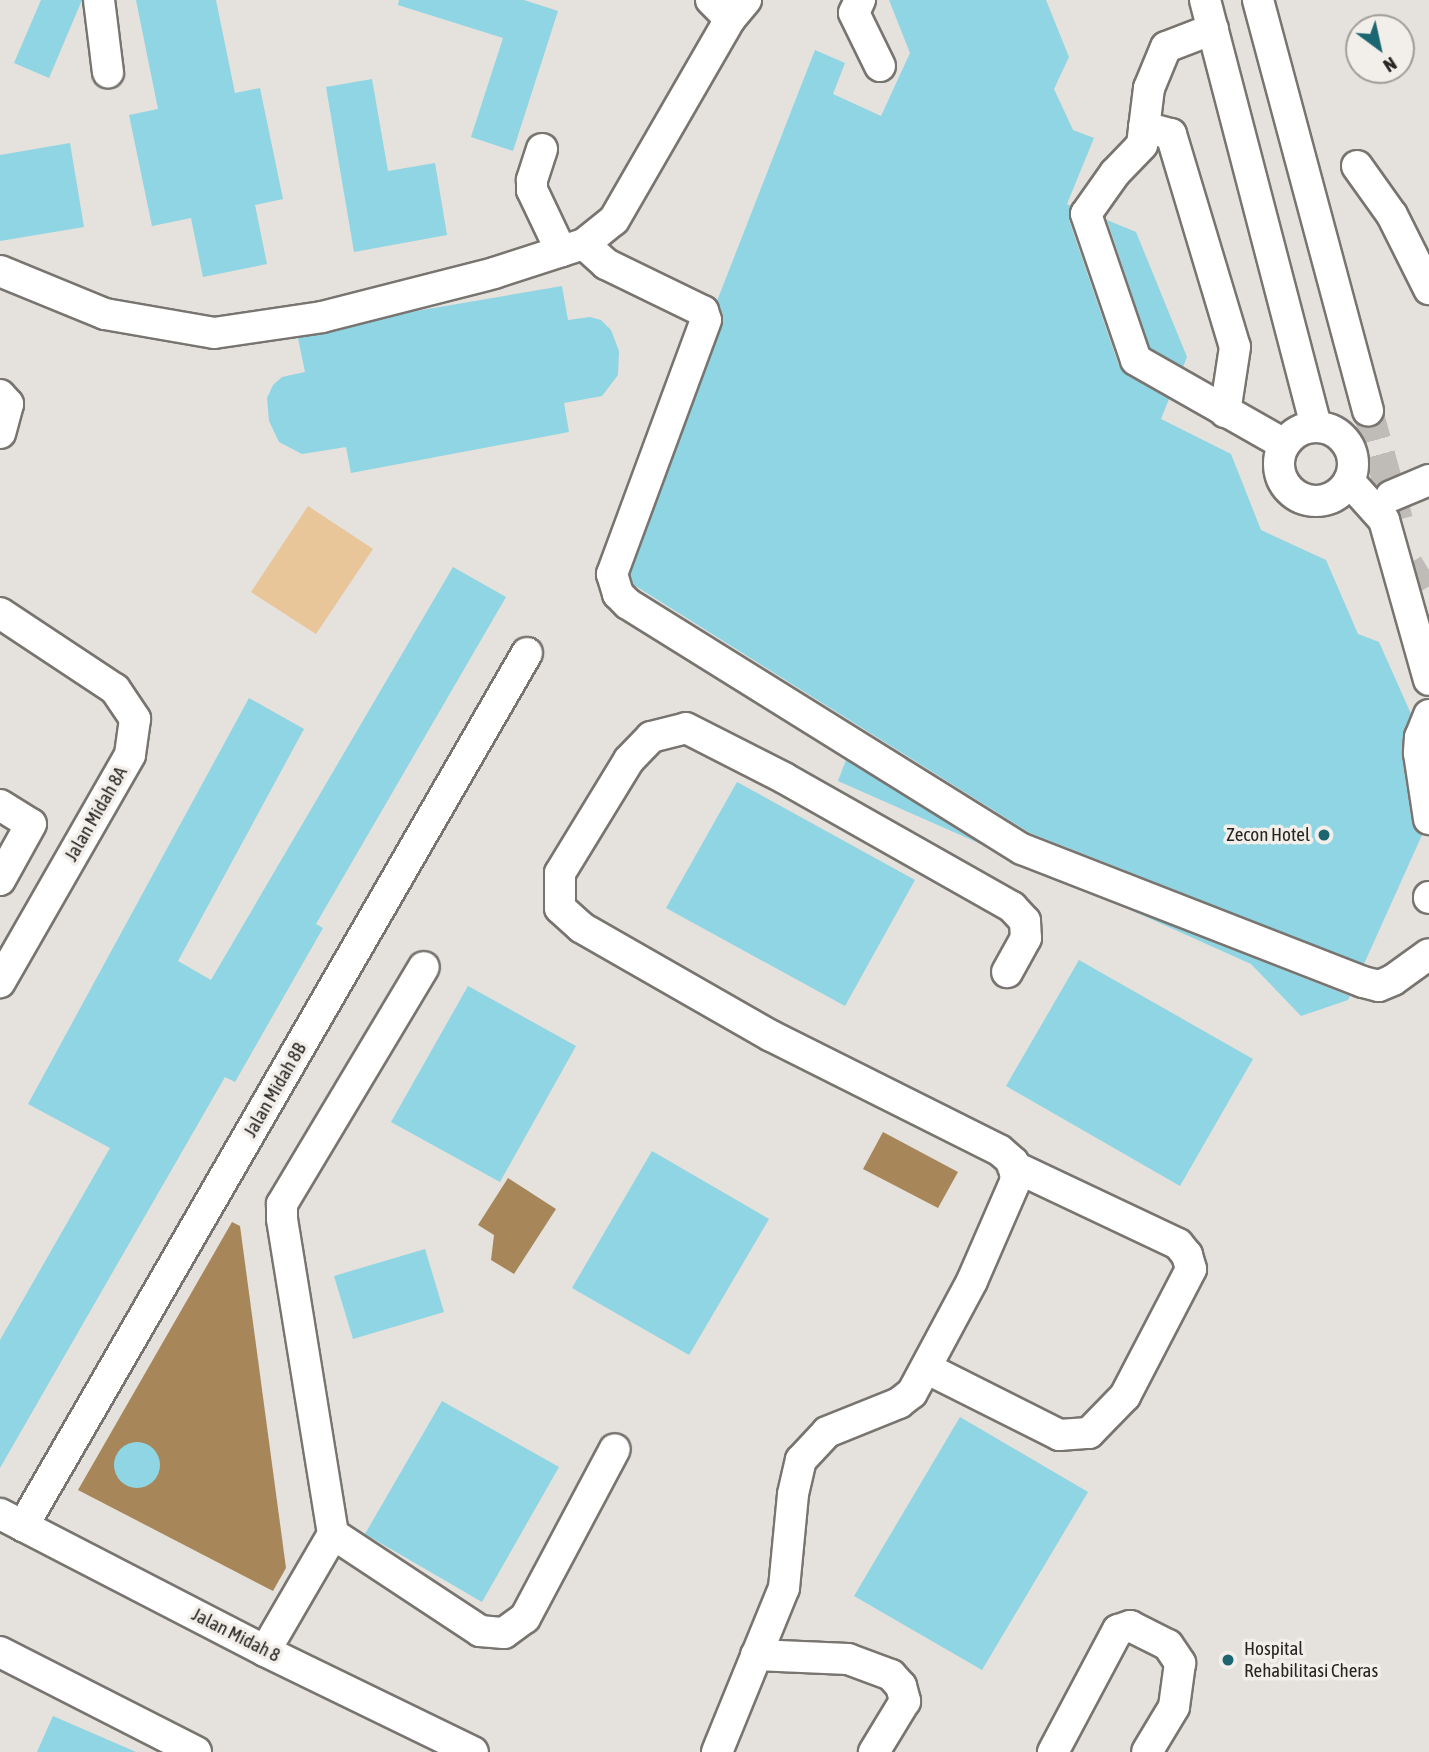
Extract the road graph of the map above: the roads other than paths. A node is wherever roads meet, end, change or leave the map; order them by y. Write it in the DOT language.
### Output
graph roads {
  1 [pos="99,0"];
  2 [pos="860,0"];
  3 [pos="1205,0"];
  4 [pos="1258,0"];
  5 [pos="729,6"];
  6 [pos="1213,29"];
  7 [pos="880,66"];
  8 [pos="108,72"];
  9 [pos="1144,127"];
  10 [pos="542,149"];
  11 [pos="1357,166"];
  12 [pos="572,248"];
  13 [pos="0,271"];
  14 [pos="1429,289"];
  15 [pos="0,395"];
  16 [pos="1368,411"];
  17 [pos="1225,412"];
  18 [pos="1316,426"];
  19 [pos="0,433"];
  20 [pos="1284,444"];
  21 [pos="1429,480"];
  22 [pos="1349,481"];
  23 [pos="1391,496"];
  24 [pos="0,613"];
  25 [pos="527,653"];
  26 [pos="1429,680"];
  27 [pos="1429,715"];
  28 [pos="0,804"];
  29 [pos="1429,819"];
  30 [pos="0,880"];
  31 [pos="1429,954"];
  32 [pos="424,967"];
  33 [pos="1007,972"];
  34 [pos="0,982"];
  35 [pos="1013,1166"];
  36 [pos="926,1368"];
  37 [pos="615,1449"];
  38 [pos="12,1520"];
  39 [pos="332,1534"];
  40 [pos="265,1651"];
  41 [pos="756,1655"];
  42 [pos="3,1662"];
  43 [pos="196,1752"];
  44 [pos="473,1752"];
  45 [pos="717,1752"];
  46 [pos="874,1752"];
  47 [pos="1054,1752"];
  48 [pos="1147,1752"];
  1 -- 8 [label="street"];
  2 -- 7 [label="street"];
  3 -- 6 [label="street"];
  4 -- 16 [label="street"];
  5 -- 12 [label="street"];
  6 -- 9 [label="street"];
  6 -- 18 [label="street"];
  9 -- 17 [label="street"];
  9 -- 17 [label="street"];
  10 -- 12 [label="street"];
  11 -- 14 [label="street"];
  12 -- 13 [label="street"];
  12 -- 31 [label="street"];
  15 -- 19 [label="street"];
  17 -- 20 [label="street"];
  18 -- 20 [label="street"];
  18 -- 22 [label="street"];
  20 -- 22 [label="street"];
  21 -- 23 [label="street"];
  22 -- 26 [label="street"];
  24 -- 34 [label="street, Jalan Midah 8A"];
  25 -- 38 [label="street, Jalan Midah 8B"];
  27 -- 29 [label="street"];
  28 -- 30 [label="street"];
  32 -- 39 [label="street"];
  33 -- 35 [label="street"];
  35 -- 36 [label="street"];
  35 -- 36 [label="street"];
  36 -- 41 [label="street"];
  37 -- 39 [label="street"];
  38 -- 40 [label="street, Jalan Midah 8"];
  39 -- 40 [label="street"];
  40 -- 44 [label="street, Jalan Midah 8"];
  41 -- 45 [label="street"];
  41 -- 46 [label="street"];
  42 -- 43 [label="street"];
  47 -- 48 [label="street"];
}
